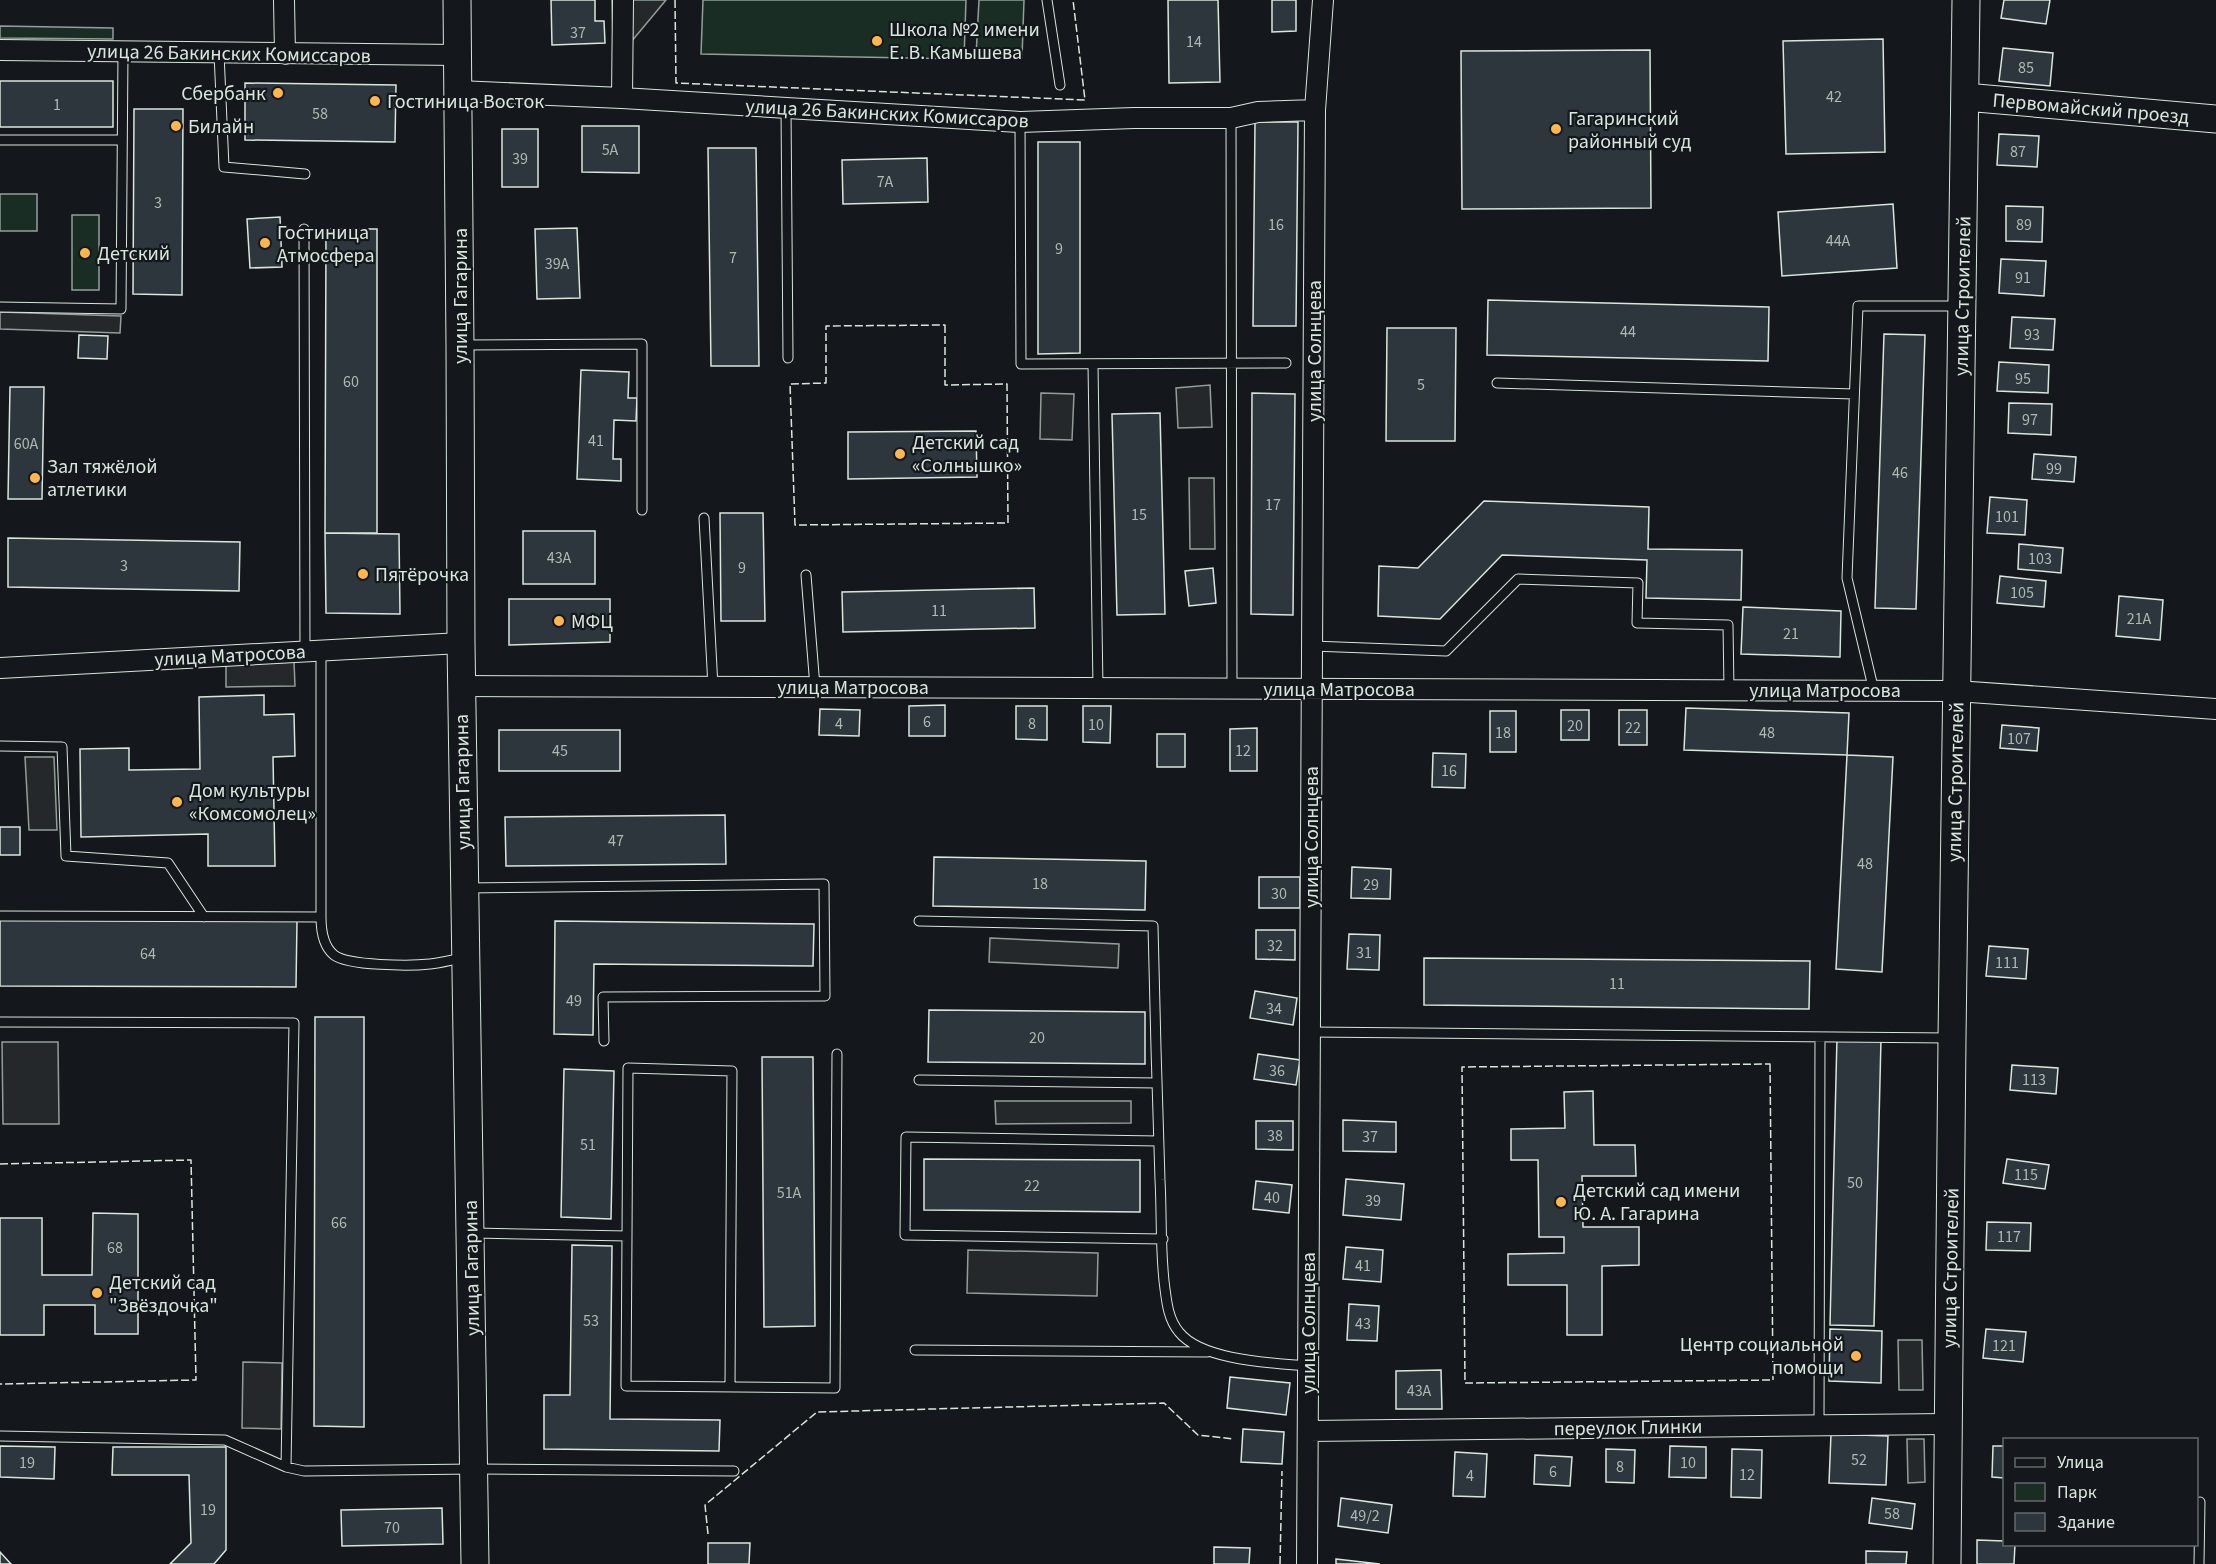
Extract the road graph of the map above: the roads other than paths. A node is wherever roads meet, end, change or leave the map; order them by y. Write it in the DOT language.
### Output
graph roads {
  1 [pos="284,0"];
  2 [pos="456,0"];
  3 [pos="623,0"];
  4 [pos="1047,0"];
  5 [pos="1323,0"];
  6 [pos="1966,0"];
  7 [pos="0,50"];
  8 [pos="123,52"];
  9 [pos="219,53"];
  10 [pos="285,54"];
  11 [pos="457,56"];
  12 [pos="1060,85"];
  13 [pos="458,91"];
  14 [pos="1965,97"];
  15 [pos="622,98"];
  16 [pos="786,108"];
  17 [pos="1315,110"];
  18 [pos="1231,118"];
  19 [pos="2216,119"];
  20 [pos="1020,122"];
  21 [pos="0,140"];
  22 [pos="122,140"];
  23 [pos="305,174"];
  24 [pos="304,230"];
  25 [pos="1962,306"];
  26 [pos="0,307"];
  27 [pos="460,345"];
  28 [pos="788,358"];
  29 [pos="1232,362"];
  30 [pos="1286,363"];
  31 [pos="1093,365"];
  32 [pos="1497,383"];
  33 [pos="1854,394"];
  34 [pos="642,510"];
  35 [pos="704,518"];
  36 [pos="806,575"];
  37 [pos="460,643"];
  38 [pos="1312,646"];
  39 [pos="313,650"];
  40 [pos="0,668"];
  41 [pos="461,686"];
  42 [pos="713,687"];
  43 [pos="815,687"];
  44 [pos="1098,688"];
  45 [pos="1232,688"];
  46 [pos="1312,689"];
  47 [pos="1729,690"];
  48 [pos="1874,690"];
  49 [pos="1956,691"];
  50 [pos="2216,709"];
  51 [pos="0,746"];
  52 [pos="463,888"];
  53 [pos="0,916"];
  54 [pos="204,916"];
  55 [pos="321,916"];
  56 [pos="920,921"];
  57 [pos="465,957"];
  58 [pos="0,1022"];
  59 [pos="1310,1032"];
  60 [pos="1820,1037"];
  61 [pos="1952,1038"];
  62 [pos="604,1041"];
  63 [pos="837,1054"];
  64 [pos="919,1080"];
  65 [pos="1156,1083"];
  66 [pos="1158,1141"];
  67 [pos="470,1233"];
  68 [pos="627,1236"];
  69 [pos="1163,1239"];
  70 [pos="915,1350"];
  71 [pos="1212,1352"];
  72 [pos="1308,1366"];
  73 [pos="730,1387"];
  74 [pos="1947,1424"];
  75 [pos="1819,1425"];
  76 [pos="1308,1431"];
  77 [pos="0,1436"];
  78 [pos="286,1467"];
  79 [pos="474,1469"];
  80 [pos="734,1471"];
  81 [pos="2200,1502"];
  82 [pos="475,1564"];
  83 [pos="1307,1564"];
  84 [pos="1947,1564"];
  85 [pos="2199,1564"];
  1 -- 10 [label="street"];
  2 -- 11 [label="main road, улица Гагарина"];
  3 -- 15 [label="street"];
  4 -- 12 [label="lane"];
  5 -- 17 [label="street, улица Солнцева"];
  6 -- 14 [label="main road, улица Строителей"];
  7 -- 8 [label="street, улица 26 Бакинских Комиссаров"];
  8 -- 9 [label="street, улица 26 Бакинских Комиссаров"];
  8 -- 22 [label="lane"];
  9 -- 10 [label="street, улица 26 Бакинских Комиссаров"];
  9 -- 23 [label="lane"];
  10 -- 11 [label="street, улица 26 Бакинских Комиссаров"];
  11 -- 13 [label="main road, улица Гагарина"];
  13 -- 15 [label="street, улица 26 Бакинских Комиссаров"];
  13 -- 27 [label="main road, улица Гагарина"];
  14 -- 19 [label="main road, Первомайский проезд"];
  14 -- 25 [label="main road, улица Строителей"];
  15 -- 16 [label="street, улица 26 Бакинских Комиссаров"];
  16 -- 20 [label="street, улица 26 Бакинских Комиссаров"];
  16 -- 28 [label="lane"];
  17 -- 18 [label="street, улица 26 Бакинских Комиссаров"];
  17 -- 38 [label="street, улица Солнцева"];
  18 -- 20 [label="street, улица 26 Бакинских Комиссаров"];
  18 -- 29 [label="lane"];
  20 -- 31 [label="lane"];
  21 -- 22 [label="lane"];
  22 -- 26 [label="lane"];
  24 -- 39 [label="lane"];
  25 -- 33 [label="lane"];
  25 -- 49 [label="main road, улица Строителей"];
  27 -- 34 [label="lane"];
  27 -- 37 [label="main road, улица Гагарина"];
  29 -- 30 [label="lane"];
  29 -- 31 [label="lane"];
  29 -- 45 [label="lane"];
  31 -- 44 [label="lane"];
  32 -- 33 [label="lane"];
  33 -- 48 [label="lane"];
  35 -- 42 [label="lane"];
  36 -- 43 [label="lane"];
  37 -- 39 [label="street, улица Матросова"];
  37 -- 41 [label="main road, улица Гагарина"];
  38 -- 46 [label="street, улица Солнцева"];
  38 -- 47 [label="lane"];
  39 -- 40 [label="street, улица Матросова"];
  39 -- 55 [label="lane"];
  41 -- 42 [label="street, улица Матросова"];
  41 -- 52 [label="main road, улица Гагарина"];
  42 -- 43 [label="street, улица Матросова"];
  43 -- 44 [label="street, улица Матросова"];
  44 -- 45 [label="street, улица Матросова"];
  45 -- 46 [label="street, улица Матросова"];
  46 -- 47 [label="street, улица Матросова"];
  46 -- 59 [label="street, улица Солнцева"];
  47 -- 48 [label="street, улица Матросова"];
  48 -- 49 [label="street, улица Матросова"];
  49 -- 50 [label="street, улица Матросова"];
  49 -- 61 [label="main road, улица Строителей"];
  51 -- 54 [label="lane"];
  52 -- 57 [label="main road, улица Гагарина"];
  52 -- 62 [label="lane"];
  53 -- 54 [label="lane"];
  54 -- 55 [label="lane"];
  55 -- 57 [label="lane"];
  56 -- 65 [label="lane"];
  57 -- 67 [label="main road, улица Гагарина"];
  58 -- 78 [label="lane"];
  59 -- 60 [label="lane"];
  59 -- 72 [label="street, улица Солнцева"];
  60 -- 61 [label="lane"];
  60 -- 75 [label="lane"];
  61 -- 74 [label="main road, улица Строителей"];
  63 -- 73 [label="lane"];
  64 -- 65 [label="lane"];
  65 -- 66 [label="lane"];
  66 -- 69 [label="lane"];
  66 -- 69 [label="lane"];
  67 -- 68 [label="lane"];
  67 -- 79 [label="main road, улица Гагарина"];
  68 -- 73 [label="lane"];
  68 -- 73 [label="lane"];
  69 -- 71 [label="lane"];
  70 -- 71 [label="lane"];
  71 -- 72 [label="lane"];
  72 -- 76 [label="street, улица Солнцева"];
  74 -- 75 [label="street, переулок Глинки"];
  74 -- 84 [label="main road, улица Строителей"];
  75 -- 76 [label="street, переулок Глинки"];
  76 -- 83 [label="street, улица Солнцева"];
  77 -- 78 [label="lane"];
  78 -- 79 [label="lane"];
  79 -- 80 [label="lane"];
  79 -- 82 [label="main road, улица Гагарина"];
  81 -- 85 [label="lane"];
}
